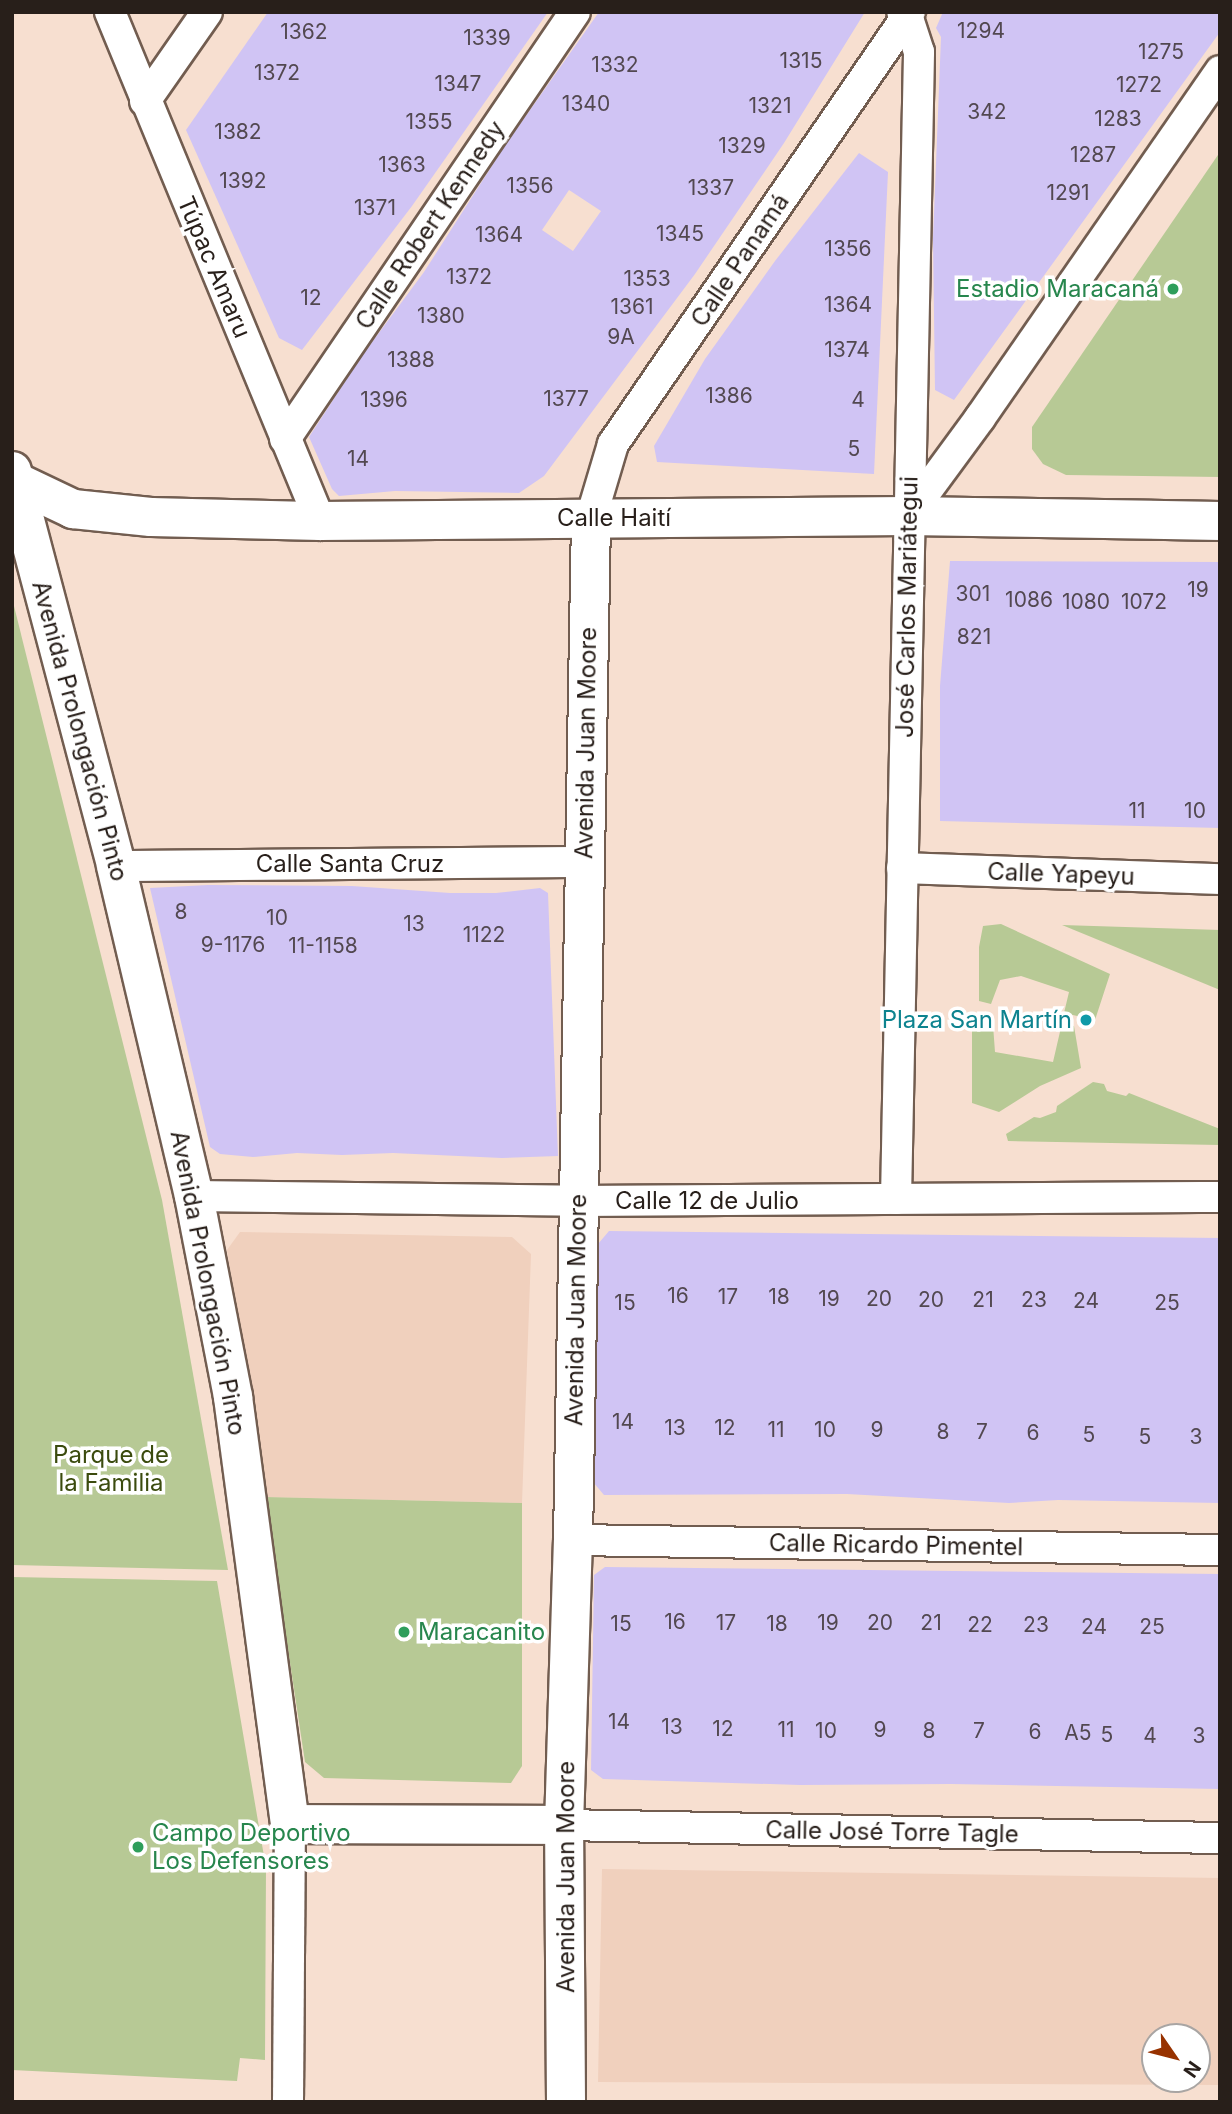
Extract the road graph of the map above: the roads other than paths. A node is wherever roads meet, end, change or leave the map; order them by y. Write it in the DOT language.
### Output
graph roads {
  1 [pos="110,12"];
  2 [pos="207,12"];
  3 [pos="575,12"];
  4 [pos="906,14"];
  5 [pos="1220,71"];
  6 [pos="145,101"];
  7 [pos="285,439"];
  8 [pos="13,477"];
  9 [pos="908,516"];
  10 [pos="591,517"];
  11 [pos="320,521"];
  12 [pos="1220,521"];
  13 [pos="584,862"];
  14 [pos="116,866"];
  15 [pos="902,868"];
  16 [pos="1220,879"];
  17 [pos="194,1196"];
  18 [pos="1220,1197"];
  19 [pos="896,1199"];
  20 [pos="578,1201"];
  21 [pos="573,1539"];
  22 [pos="1220,1550"];
  23 [pos="290,1824"];
  24 [pos="564,1825"];
  25 [pos="1220,1838"];
  26 [pos="288,2102"];
  27 [pos="566,2102"];
  1 -- 6 [label="street, Túpac Amaru"];
  2 -- 6 [label="street"];
  3 -- 7 [label="street, Calle Robert Kennedy"];
  4 -- 9 [label="street, José Carlos Mariátegui"];
  4 -- 10 [label="street, Calle Panamá"];
  5 -- 9 [label="street"];
  6 -- 7 [label="street, Túpac Amaru"];
  7 -- 11 [label="street, Túpac Amaru"];
  8 -- 11 [label="street, Calle Haití"];
  8 -- 14 [label="street, Avenida Prolongación Pinto"];
  9 -- 10 [label="street, Calle Haití"];
  9 -- 12 [label="street, Calle Haití"];
  9 -- 15 [label="street, José Carlos Mariátegui"];
  10 -- 11 [label="street, Calle Haití"];
  10 -- 13 [label="street, Avenida Juan Moore"];
  13 -- 14 [label="street, Calle Santa Cruz"];
  13 -- 20 [label="street, Avenida Juan Moore"];
  14 -- 17 [label="street, Avenida Prolongación Pinto"];
  15 -- 16 [label="street, Calle Yapeyu"];
  15 -- 19 [label="street, José Carlos Mariátegui"];
  17 -- 20 [label="street, Calle 12 de Julio"];
  17 -- 23 [label="street, Avenida Prolongación Pinto"];
  18 -- 19 [label="street, Calle 12 de Julio"];
  19 -- 20 [label="street, Calle 12 de Julio"];
  20 -- 21 [label="street, Avenida Juan Moore"];
  21 -- 22 [label="street, Calle Ricardo Pimentel"];
  21 -- 24 [label="street, Avenida Juan Moore"];
  23 -- 24 [label="street"];
  23 -- 26 [label="street, Avenida Prolongación Pinto"];
  24 -- 25 [label="street, Calle José Torre Tagle"];
  24 -- 27 [label="street, Avenida Juan Moore"];
}
